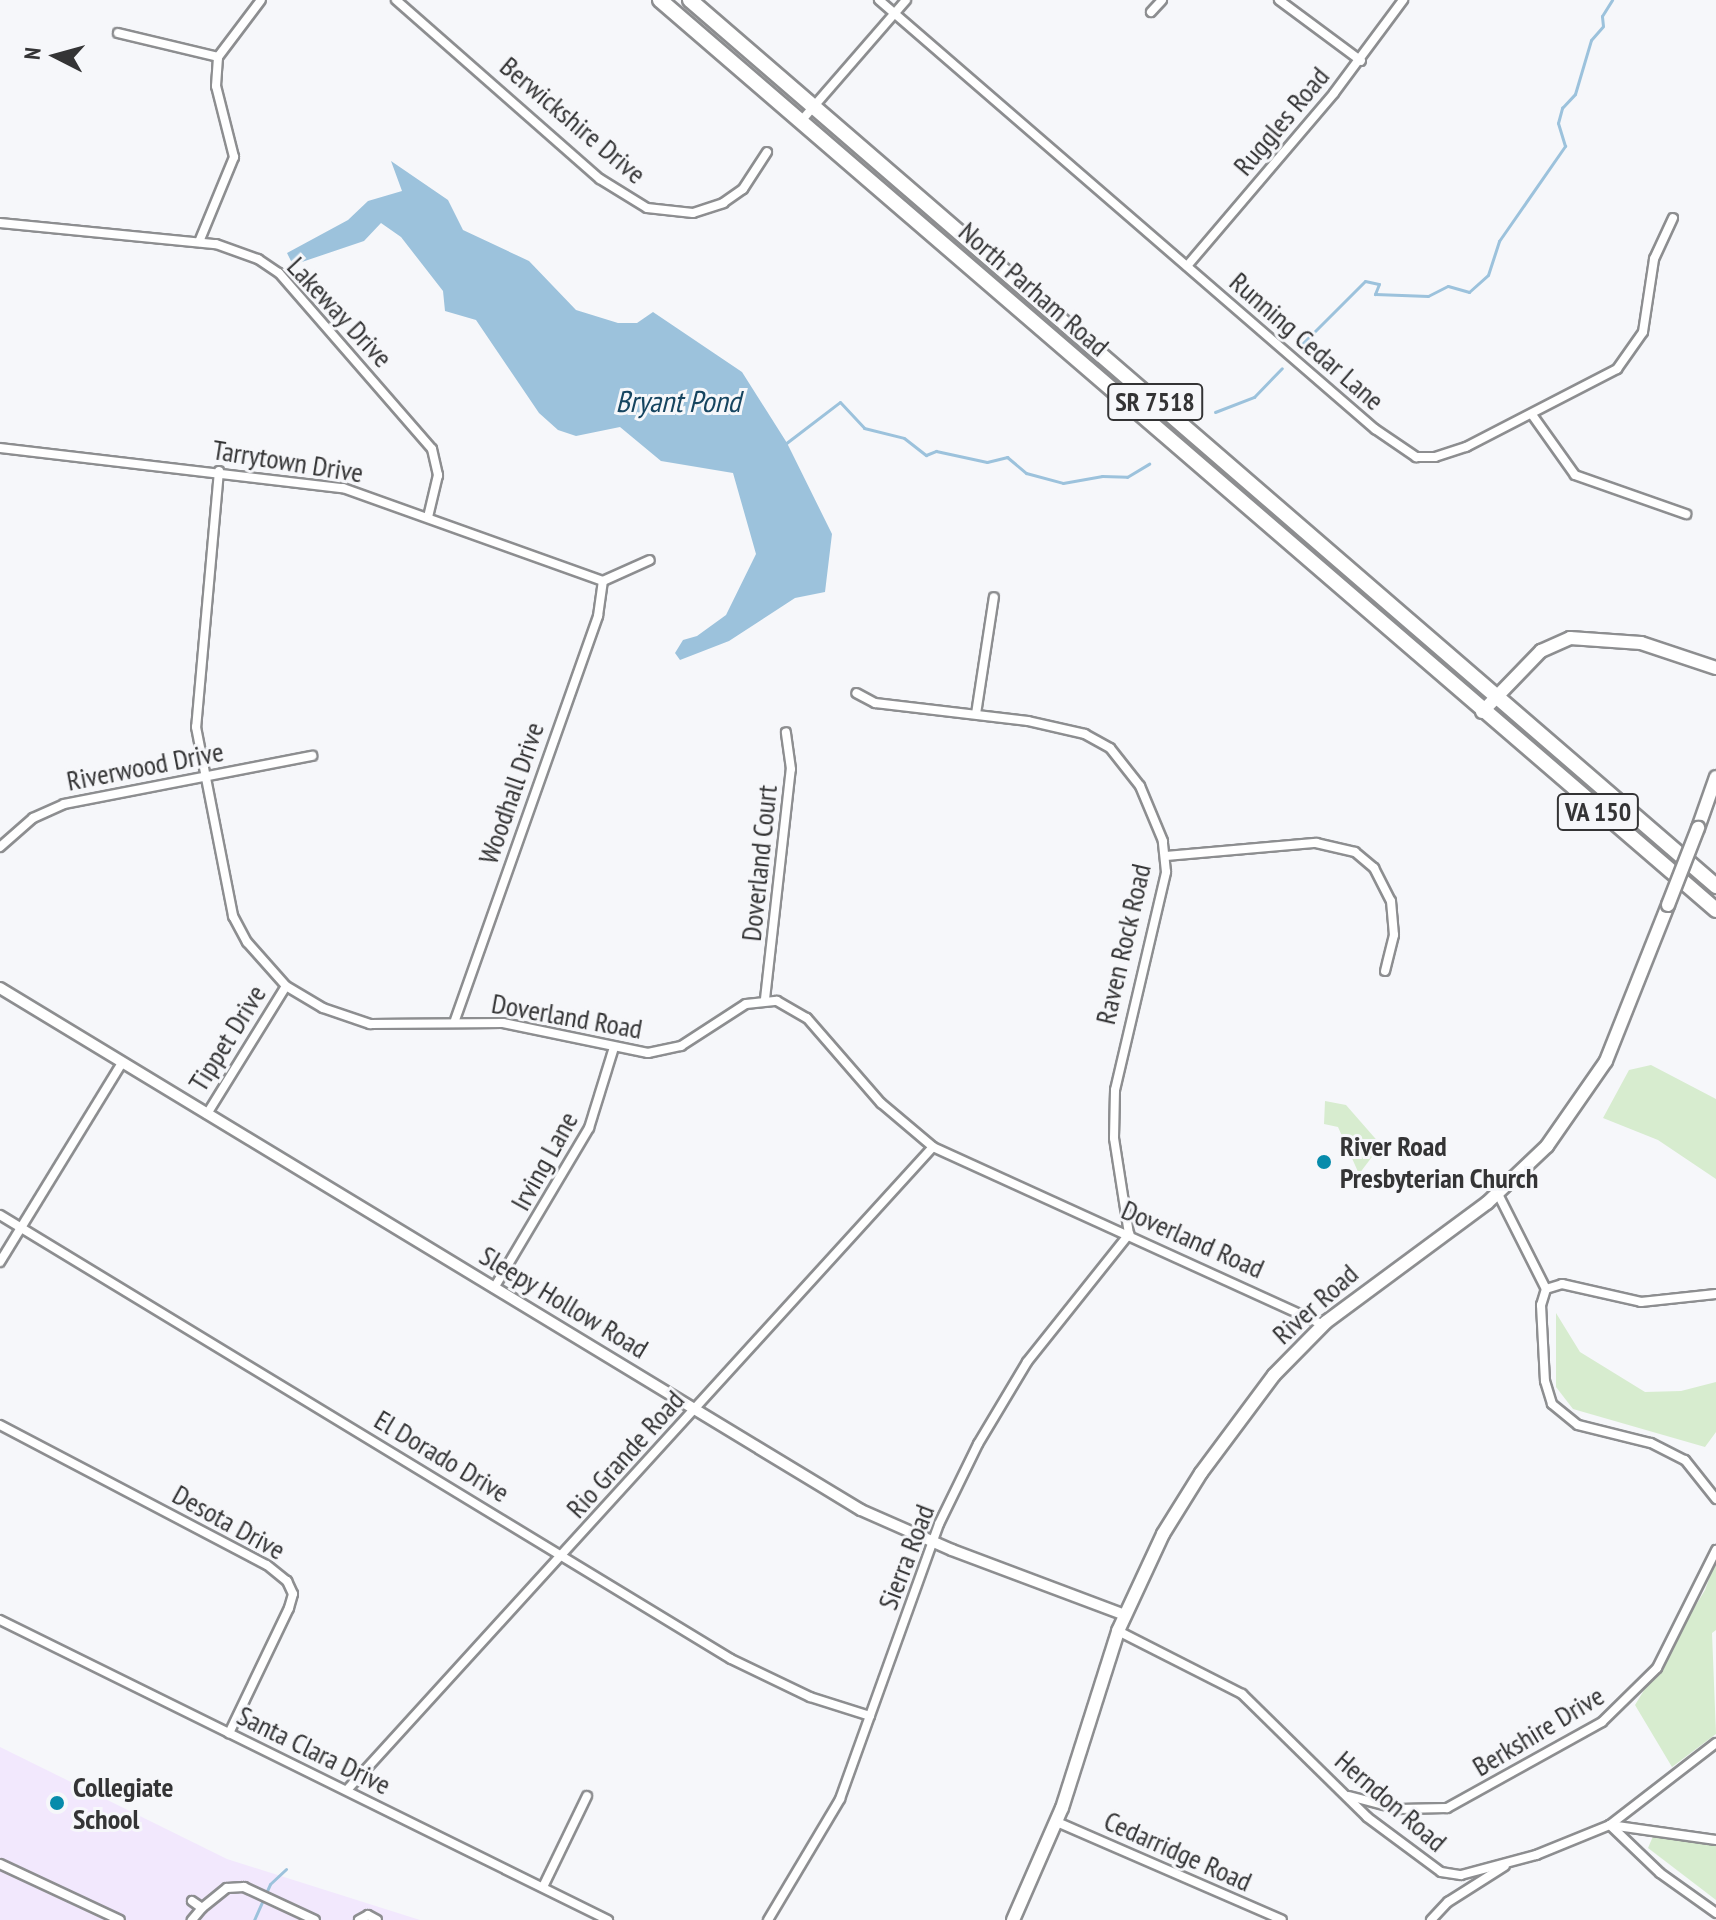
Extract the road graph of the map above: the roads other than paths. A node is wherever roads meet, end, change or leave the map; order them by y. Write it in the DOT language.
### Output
graph roads {
  1 [pos="261,0"];
  2 [pos="396,0"];
  3 [pos="660,0"];
  4 [pos="690,0"];
  5 [pos="879,0"];
  6 [pos="906,0"];
  7 [pos="1162,0"];
  8 [pos="1279,0"];
  9 [pos="1403,0"];
  10 [pos="1151,12"];
  11 [pos="895,13"];
  12 [pos="118,33"];
  13 [pos="218,57"];
  14 [pos="1361,61"];
  15 [pos="813,107"];
  16 [pos="801,121"];
  17 [pos="767,152"];
  18 [pos="1673,218"];
  19 [pos="0,223"];
  20 [pos="199,242"];
  21 [pos="1187,266"];
  22 [pos="1533,416"];
  23 [pos="0,448"];
  24 [pos="219,471"];
  25 [pos="1686,514"];
  26 [pos="428,517"];
  27 [pos="650,560"];
  28 [pos="603,581"];
  29 [pos="994,597"];
  30 [pos="1716,668"];
  31 [pos="856,693"];
  32 [pos="1496,697"];
  33 [pos="1482,712"];
  34 [pos="976,714"];
  35 [pos="786,732"];
  36 [pos="312,756"];
  37 [pos="204,776"];
  38 [pos="1716,777"];
  39 [pos="0,847"];
  40 [pos="1166,856"];
  41 [pos="1716,886"];
  42 [pos="1716,910"];
  43 [pos="1385,971"];
  44 [pos="286,986"];
  45 [pos="0,988"];
  46 [pos="765,999"];
  47 [pos="455,1020"];
  48 [pos="614,1047"];
  49 [pos="122,1063"];
  50 [pos="207,1114"];
  51 [pos="933,1147"];
  52 [pos="1498,1194"];
  53 [pos="0,1215"];
  54 [pos="21,1228"];
  55 [pos="1129,1234"];
  56 [pos="0,1262"];
  57 [pos="494,1288"];
  58 [pos="1546,1289"];
  59 [pos="1716,1294"];
  60 [pos="1324,1325"];
  61 [pos="695,1410"];
  62 [pos="0,1425"];
  63 [pos="1716,1499"];
  64 [pos="932,1542"];
  65 [pos="1716,1550"];
  66 [pos="562,1555"];
  67 [pos="1125,1615"];
  68 [pos="0,1620"];
  69 [pos="1118,1631"];
  70 [pos="870,1716"];
  71 [pos="229,1733"];
  72 [pos="1716,1743"];
  73 [pos="347,1790"];
  74 [pos="1345,1795"];
  75 [pos="587,1796"];
  76 [pos="1057,1822"];
  77 [pos="1610,1825"];
  78 [pos="1716,1840"];
  79 [pos="1512,1861"];
  80 [pos="0,1864"];
  81 [pos="543,1887"];
  82 [pos="192,1901"];
  83 [pos="202,1908"];
  84 [pos="1716,1913"];
  85 [pos="120,1920"];
  86 [pos="192,1920"];
  87 [pos="315,1920"];
  88 [pos="359,1920"];
  89 [pos="377,1920"];
  90 [pos="608,1920"];
  91 [pos="768,1920"];
  92 [pos="1013,1920"];
  93 [pos="1282,1920"];
  94 [pos="1431,1920"];
  1 -- 13 [label="street"];
  2 -- 17 [label="street, Berwickshire Drive"];
  3 -- 16 [label="highway, North Parham Road / SR 7518"];
  4 -- 15 [label="highway, North Parham Road / SR 7518"];
  5 -- 11 [label="street, Running Cedar Lane"];
  6 -- 11 [label="street"];
  7 -- 10 [label="street"];
  8 -- 14 [label="street"];
  9 -- 14 [label="street, Ruggles Road"];
  11 -- 15 [label="street"];
  11 -- 21 [label="street, Running Cedar Lane"];
  12 -- 13 [label="street"];
  13 -- 20 [label="street"];
  14 -- 21 [label="street, Ruggles Road"];
  15 -- 16 [label="street"];
  15 -- 32 [label="highway, North Parham Road / SR 7518"];
  16 -- 33 [label="highway, North Parham Road / SR 7518"];
  18 -- 22 [label="street, Running Cedar Lane"];
  19 -- 20 [label="street, Lakeway Drive"];
  20 -- 26 [label="street, Lakeway Drive"];
  21 -- 22 [label="street, Running Cedar Lane"];
  22 -- 25 [label="street"];
  23 -- 24 [label="street, Tarrytown Drive"];
  24 -- 26 [label="street, Tarrytown Drive"];
  24 -- 37 [label="street, Doverland Road"];
  26 -- 28 [label="street, Tarrytown Drive"];
  27 -- 28 [label="street"];
  28 -- 47 [label="street, Woodhall Drive"];
  29 -- 34 [label="street"];
  30 -- 32 [label="main road"];
  31 -- 34 [label="street, Raven Rock Road"];
  32 -- 33 [label="main road"];
  32 -- 41 [label="highway, VA 150"];
  33 -- 42 [label="highway, VA 150"];
  34 -- 40 [label="street, Raven Rock Road"];
  35 -- 46 [label="street, Doverland Court"];
  36 -- 37 [label="street, Riverwood Drive"];
  37 -- 39 [label="street, Riverwood Drive"];
  37 -- 44 [label="street, Doverland Road"];
  38 -- 52 [label="main road, River Road, bridge"];
  40 -- 43 [label="street"];
  40 -- 55 [label="street, Raven Rock Road"];
  44 -- 47 [label="street, Doverland Road"];
  44 -- 50 [label="street, Tippet Drive"];
  45 -- 49 [label="street, Sleepy Hollow Road"];
  46 -- 48 [label="street, Doverland Road"];
  46 -- 51 [label="street, Doverland Road"];
  47 -- 48 [label="street, Doverland Road"];
  48 -- 57 [label="street, Irving Lane"];
  49 -- 50 [label="street, Sleepy Hollow Road"];
  49 -- 54 [label="street"];
  50 -- 57 [label="street, Sleepy Hollow Road"];
  51 -- 55 [label="street, Doverland Road"];
  51 -- 61 [label="street, Rio Grande Road"];
  52 -- 58 [label="street"];
  52 -- 60 [label="main road, River Road"];
  53 -- 54 [label="street, El Dorado Drive"];
  54 -- 56 [label="street"];
  54 -- 66 [label="street, El Dorado Drive"];
  55 -- 60 [label="street, Doverland Road"];
  55 -- 64 [label="street, Sierra Road"];
  57 -- 61 [label="street, Sleepy Hollow Road"];
  58 -- 59 [label="street"];
  58 -- 63 [label="street"];
  60 -- 67 [label="main road, River Road"];
  61 -- 64 [label="street, Sleepy Hollow Road"];
  61 -- 66 [label="street, Rio Grande Road"];
  62 -- 71 [label="street, Desota Drive"];
  64 -- 67 [label="street, Sleepy Hollow Road"];
  64 -- 70 [label="street, Sierra Road"];
  65 -- 74 [label="street, Berkshire Drive"];
  66 -- 70 [label="street, El Dorado Drive"];
  66 -- 73 [label="street, Rio Grande Road"];
  67 -- 69 [label="main road, River Road"];
  68 -- 71 [label="street, Santa Clara Drive"];
  69 -- 74 [label="street, Herndon Road"];
  69 -- 76 [label="main road, River Road"];
  70 -- 91 [label="street, Sierra Road"];
  71 -- 73 [label="street, Santa Clara Drive"];
  72 -- 77 [label="street"];
  73 -- 81 [label="street, Santa Clara Drive"];
  74 -- 79 [label="street, Herndon Road"];
  75 -- 81 [label="street"];
  76 -- 92 [label="main road, River Road"];
  76 -- 93 [label="street, Cedarridge Road"];
  77 -- 78 [label="street, Herndon Road"];
  77 -- 79 [label="street, Herndon Road"];
  77 -- 84 [label="street"];
  79 -- 94 [label="street"];
  80 -- 85 [label="street"];
  81 -- 90 [label="street, Santa Clara Drive"];
  82 -- 83 [label="street"];
  83 -- 86 [label="street"];
  83 -- 87 [label="street"];
  88 -- 89 [label="street"];
}
